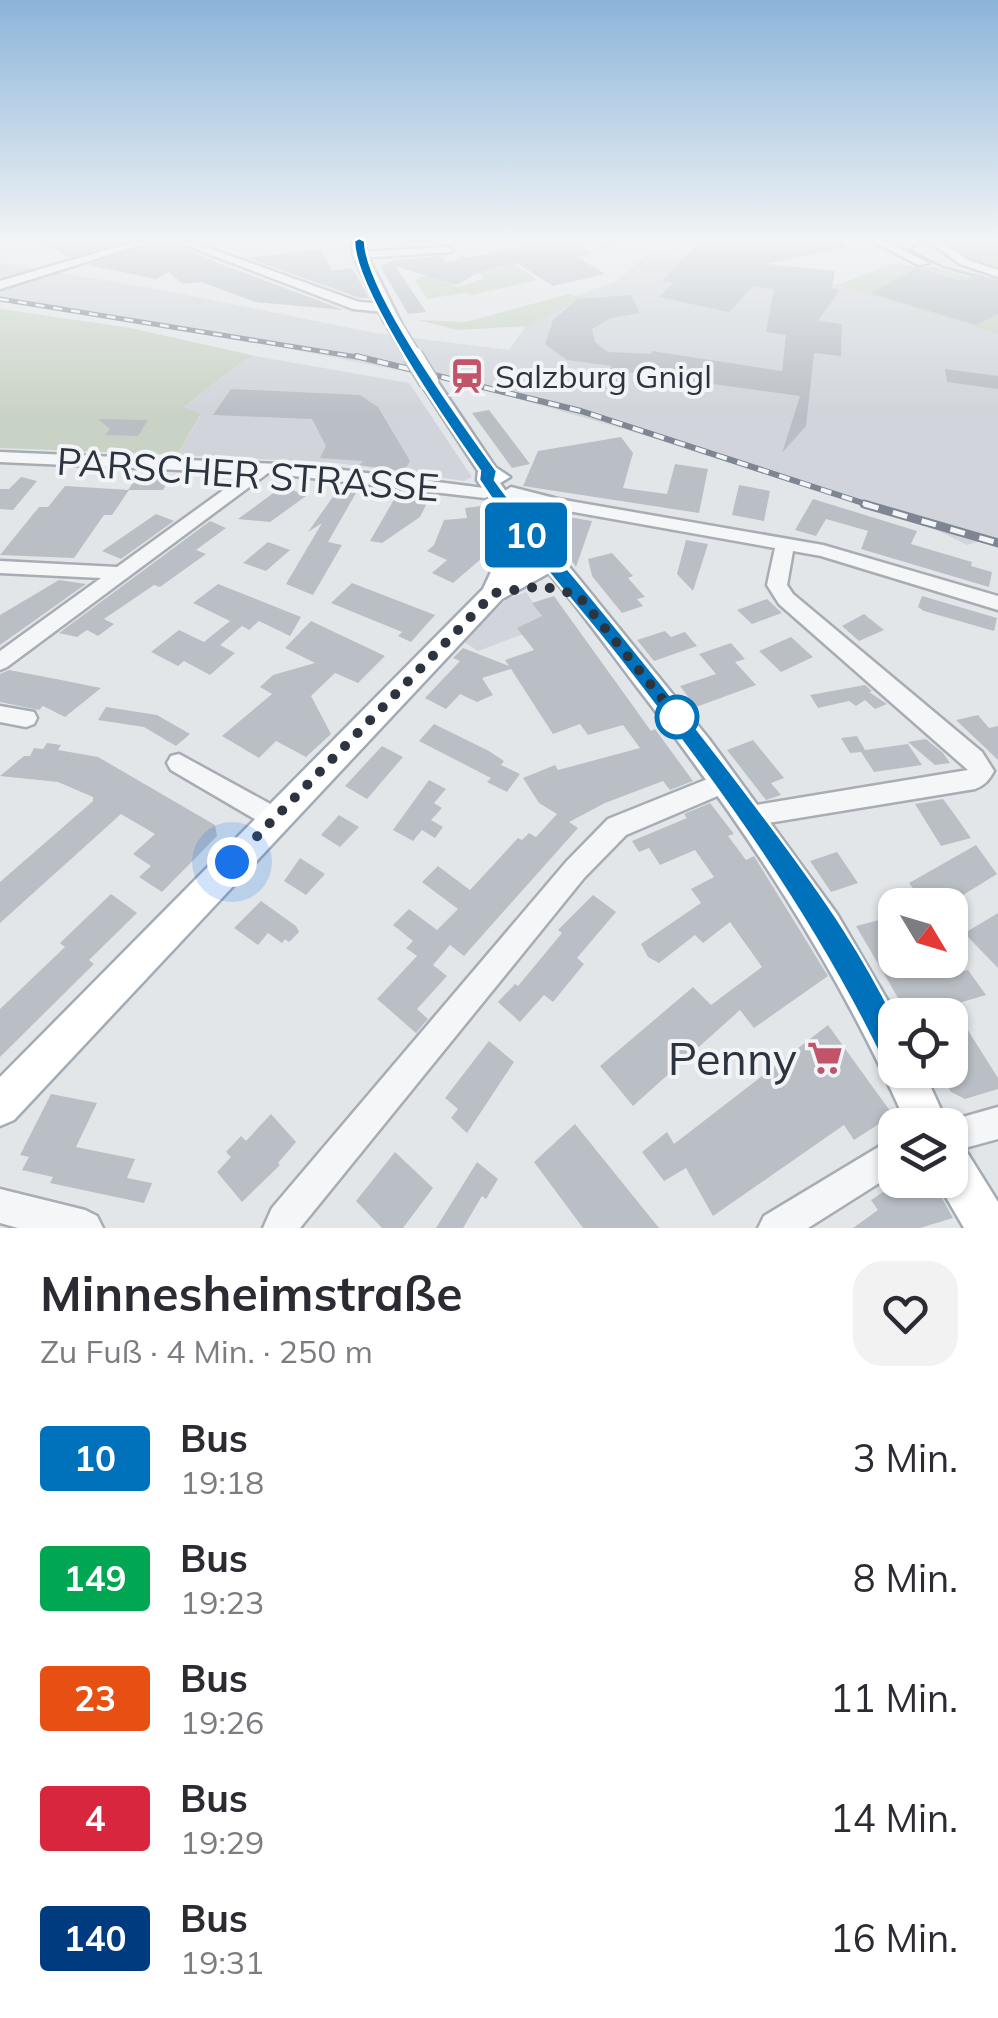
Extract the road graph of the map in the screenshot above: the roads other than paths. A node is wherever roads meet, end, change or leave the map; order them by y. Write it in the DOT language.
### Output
graph roads {
  1 [pos="337,298"];
  2 [pos="382,298"];
  3 [pos="389,315"];
  4 [pos="0,457"];
  5 [pos="262,468"];
  6 [pos="498,484"];
  7 [pos="556,504"];
  8 [pos="521,517"];
  9 [pos="785,543"];
  10 [pos="549,558"];
  11 [pos="509,559"];
  12 [pos="0,567"];
  13 [pos="121,573"];
  14 [pos="494,593"];
  15 [pos="578,595"];
  16 [pos="998,603"];
  17 [pos="0,662"];
  18 [pos="0,714"];
  19 [pos="26,718"];
  20 [pos="179,763"];
  21 [pos="726,782"];
  22 [pos="750,816"];
  23 [pos="274,818"];
  24 [pos="878,1019"];
  25 [pos="0,1106"];
  26 [pos="998,1123"];
  27 [pos="968,1131"];
  28 [pos="878,1165"];
  29 [pos="968,1194"];
  30 [pos="0,1206"];
  31 [pos="85,1228"];
  32 [pos="281,1228"];
  33 [pos="776,1228"];
  34 [pos="989,1228"];
  1 -- 3 [label="street"];
  2 -- 3 [label="main road"];
  3 -- 6 [label="main road, bridge"];
  4 -- 5 [label="street, PARSCHER STRASSE"];
  5 -- 6 [label="street, PARSCHER STRASSE"];
  5 -- 13 [label="street"];
  6 -- 7 [label="street, PARSCHER STRASSE"];
  6 -- 8 [label="main road"];
  7 -- 8 [label="street"];
  7 -- 9 [label="street, PARSCHER STRASSE"];
  8 -- 10 [label="main road"];
  8 -- 11 [label="main road"];
  9 -- 16 [label="street, PARSCHER STRASSE"];
  9 -- 22 [label="street"];
  10 -- 11 [label="main road"];
  10 -- 14 [label="main road"];
  10 -- 15 [label="main road"];
  11 -- 14 [label="main road"];
  12 -- 13 [label="street"];
  13 -- 17 [label="street"];
  14 -- 15 [label="main road"];
  14 -- 23 [label="main road"];
  15 -- 21 [label="main road"];
  18 -- 19 [label="street"];
  20 -- 23 [label="street"];
  21 -- 22 [label="main road"];
  21 -- 32 [label="street"];
  22 -- 24 [label="main road"];
  23 -- 25 [label="main road"];
  26 -- 27 [label="street"];
  28 -- 33 [label="street"];
  29 -- 34 [label="main road"];
  30 -- 31 [label="street"];
}
